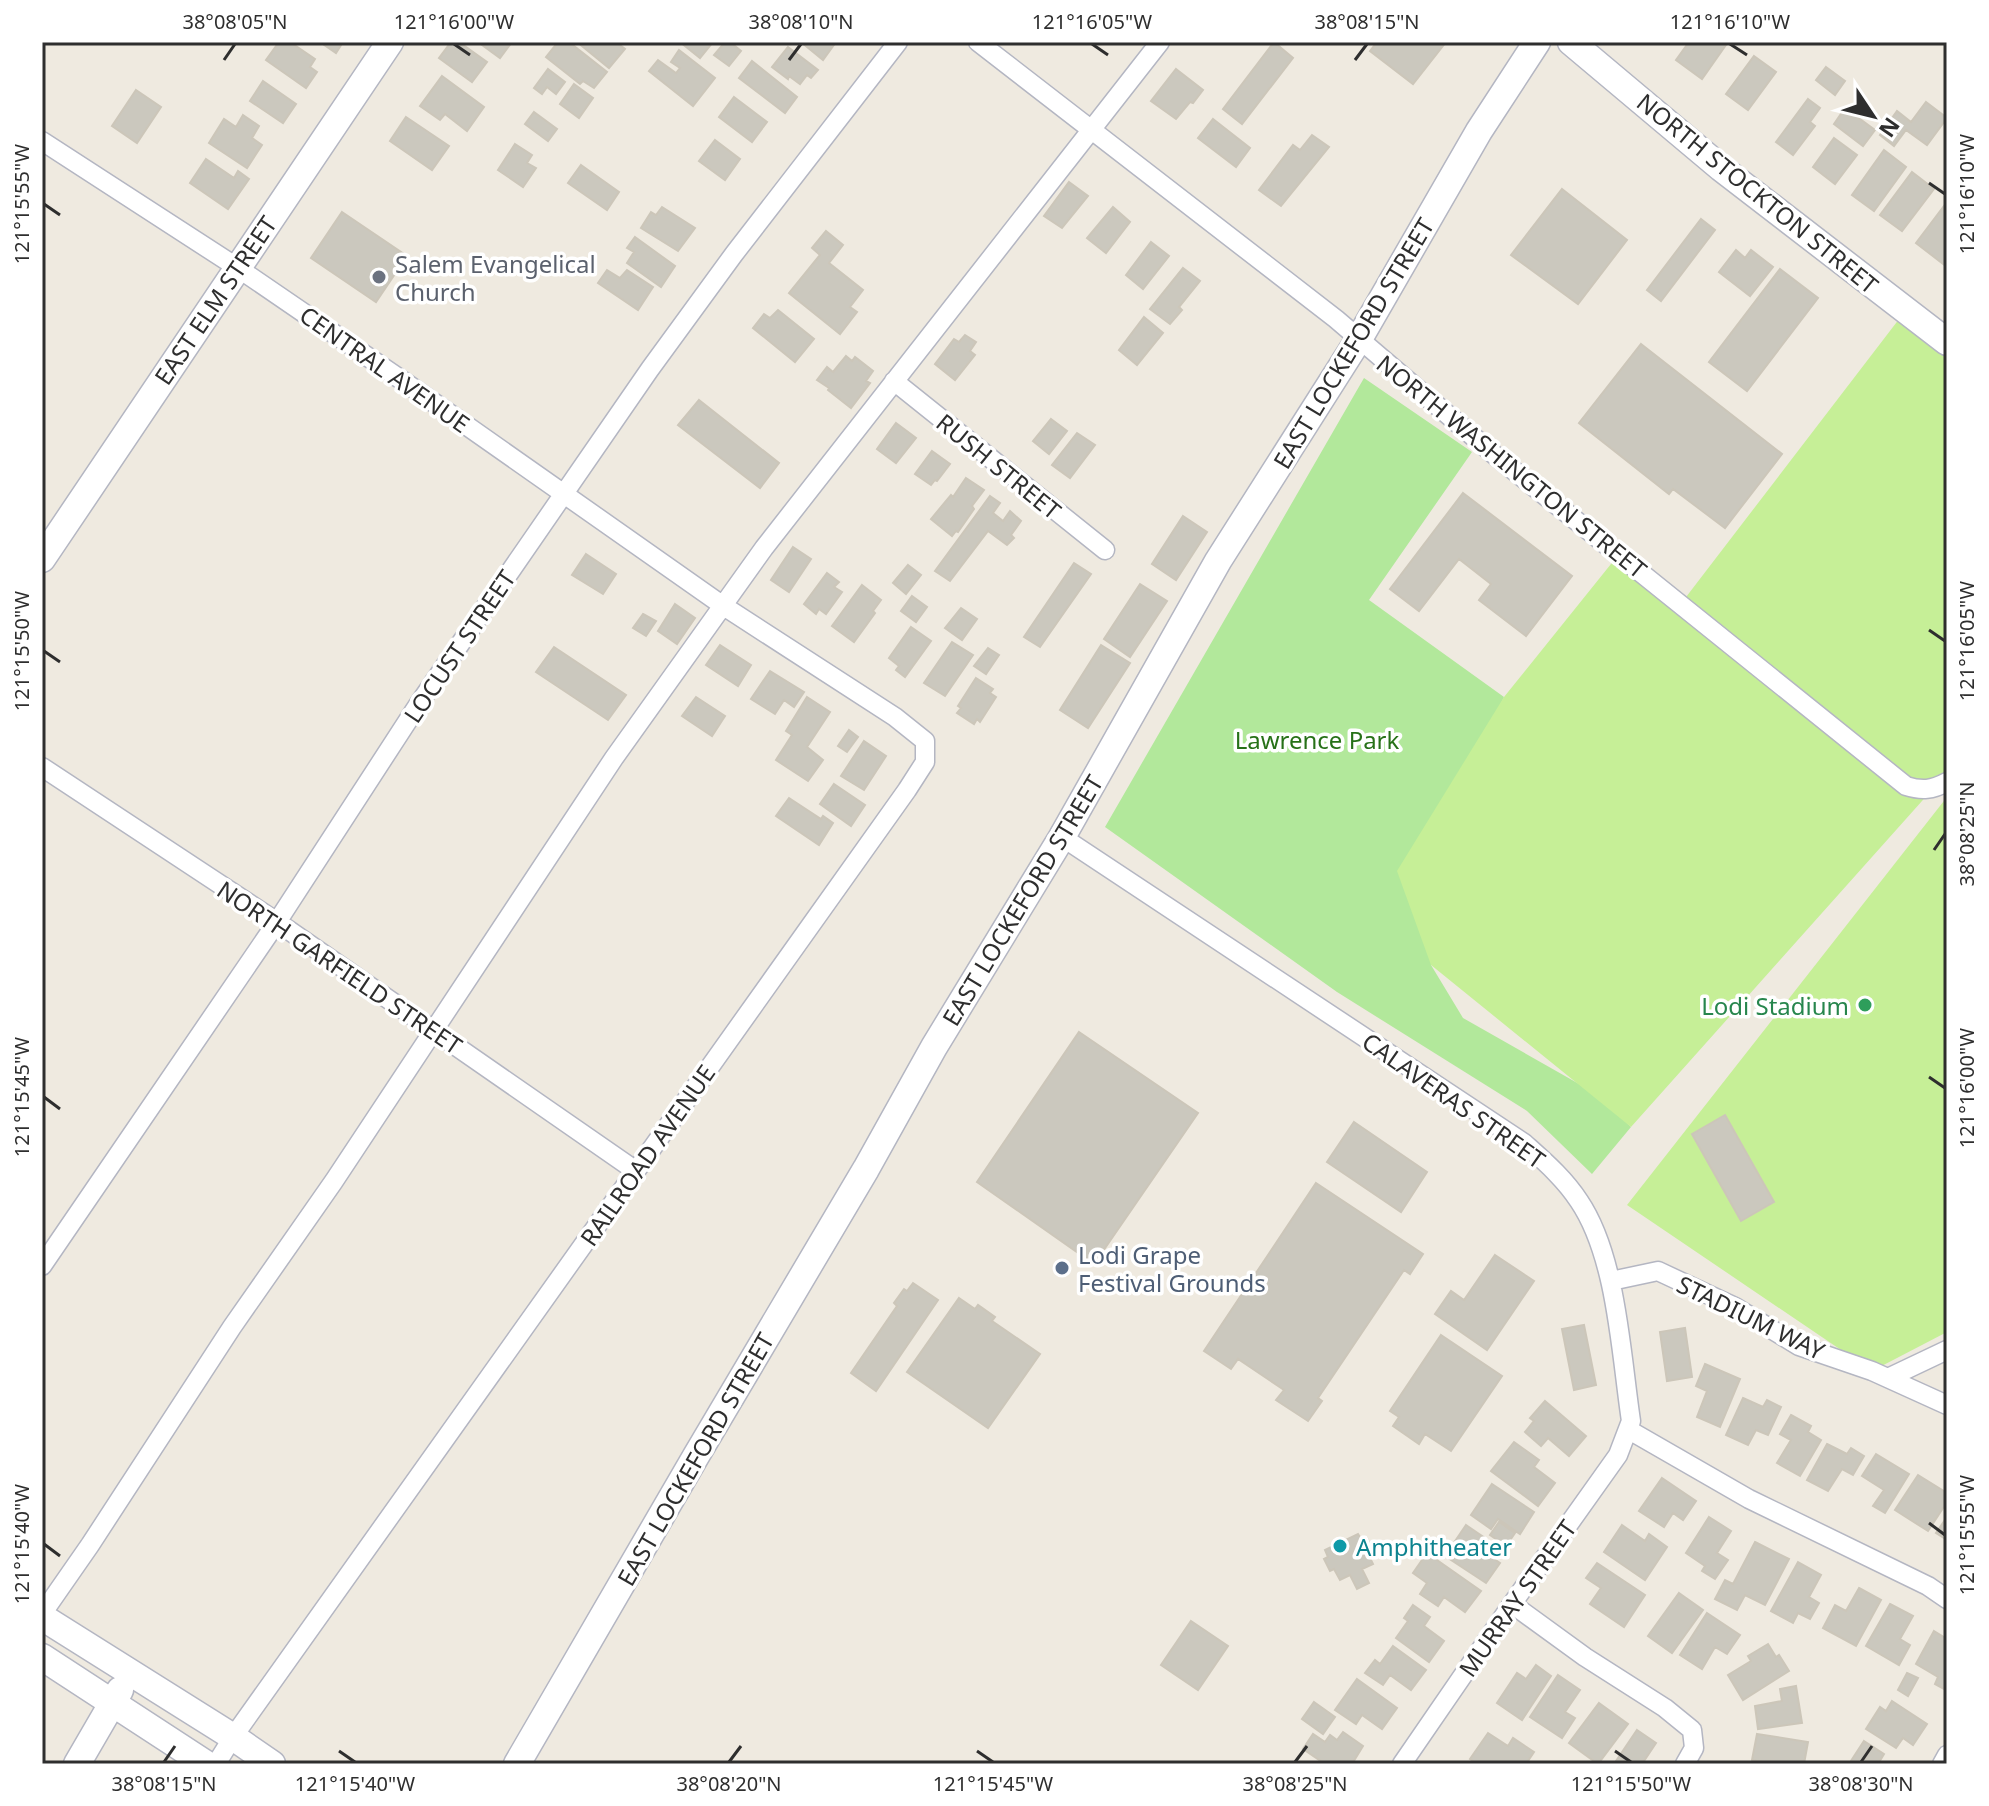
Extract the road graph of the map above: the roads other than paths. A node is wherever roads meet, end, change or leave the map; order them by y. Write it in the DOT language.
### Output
graph roads {
  1 [pos="390,42"];
  2 [pos="898,42"];
  3 [pos="978,42"];
  4 [pos="1160,42"];
  5 [pos="1537,42"];
  6 [pos="1571,42"];
  7 [pos="1091,131"];
  8 [pos="42,141"];
  9 [pos="238,268"];
  10 [pos="1359,339"];
  11 [pos="1947,342"];
  12 [pos="894,381"];
  13 [pos="564,494"];
  14 [pos="1105,550"];
  15 [pos="42,559"];
  16 [pos="722,605"];
  17 [pos="42,767"];
  18 [pos="1941,785"];
  19 [pos="1062,837"];
  20 [pos="277,922"];
  21 [pos="433,1030"];
  22 [pos="636,1171"];
  23 [pos="42,1266"];
  24 [pos="1611,1281"];
  25 [pos="1947,1350"];
  26 [pos="1888,1378"];
  27 [pos="1947,1405"];
  28 [pos="1629,1430"];
  29 [pos="1947,1599"];
  30 [pos="1512,1604"];
  31 [pos="42,1616"];
  32 [pos="42,1657"];
  33 [pos="130,1673"];
  34 [pos="112,1703"];
  35 [pos="233,1737"];
  36 [pos="1947,1755"];
  37 [pos="77,1764"];
  38 [pos="206,1764"];
  39 [pos="216,1764"];
  40 [pos="272,1764"];
  41 [pos="517,1764"];
  42 [pos="1402,1764"];
  43 [pos="1685,1764"];
  44 [pos="1942,1764"];
  1 -- 9 [label="street, EAST ELM STREET"];
  2 -- 13 [label="street, LOCUST STREET"];
  3 -- 7 [label="street, NORTH WASHINGTON STREET"];
  4 -- 7 [label="street"];
  5 -- 10 [label="street, EAST LOCKEFORD STREET"];
  6 -- 11 [label="street, NORTH STOCKTON STREET"];
  7 -- 10 [label="street, NORTH WASHINGTON STREET"];
  7 -- 12 [label="street"];
  8 -- 9 [label="street, CENTRAL AVENUE"];
  9 -- 13 [label="street, CENTRAL AVENUE"];
  9 -- 15 [label="street, EAST ELM STREET"];
  10 -- 18 [label="street, NORTH WASHINGTON STREET"];
  10 -- 19 [label="street, EAST LOCKEFORD STREET"];
  12 -- 14 [label="street, RUSH STREET"];
  12 -- 16 [label="street"];
  13 -- 16 [label="street, CENTRAL AVENUE"];
  13 -- 20 [label="street, LOCUST STREET"];
  16 -- 21 [label="street"];
  16 -- 22 [label="street, RAILROAD AVENUE"];
  17 -- 20 [label="street, NORTH GARFIELD STREET"];
  19 -- 24 [label="street, CALAVERAS STREET"];
  19 -- 41 [label="street, EAST LOCKEFORD STREET"];
  20 -- 21 [label="street, NORTH GARFIELD STREET"];
  20 -- 23 [label="street, LOCUST STREET"];
  21 -- 22 [label="street, NORTH GARFIELD STREET"];
  21 -- 31 [label="street"];
  22 -- 35 [label="street, RAILROAD AVENUE"];
  24 -- 26 [label="street, STADIUM WAY"];
  24 -- 28 [label="street, CALAVERAS STREET"];
  25 -- 26 [label="street"];
  26 -- 27 [label="street, STADIUM WAY"];
  28 -- 29 [label="street"];
  28 -- 30 [label="street, MURRAY STREET"];
  30 -- 42 [label="street, MURRAY STREET"];
  30 -- 43 [label="street"];
  31 -- 33 [label="street"];
  32 -- 34 [label="street"];
  33 -- 34 [label="street"];
  33 -- 35 [label="street"];
  34 -- 37 [label="street"];
  34 -- 38 [label="street"];
  35 -- 39 [label="street, RAILROAD AVENUE"];
  35 -- 40 [label="street"];
  36 -- 44 [label="street"];
}
